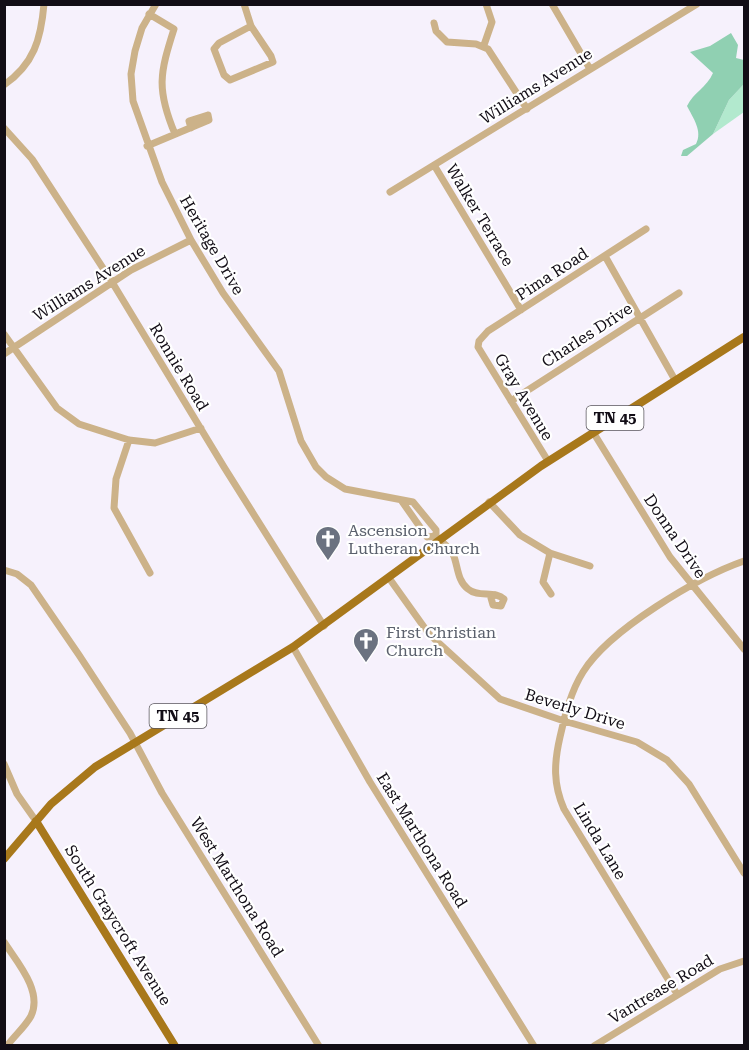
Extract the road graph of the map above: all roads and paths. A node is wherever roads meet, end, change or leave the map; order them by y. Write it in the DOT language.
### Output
graph roads {
  1 [pos="44,4"];
  2 [pos="156,4"];
  3 [pos="244,4"];
  4 [pos="486,4"];
  5 [pos="552,4"];
  6 [pos="697,4"];
  7 [pos="149,14"];
  8 [pos="434,22"];
  9 [pos="251,26"];
  10 [pos="484,45"];
  11 [pos="590,69"];
  12 [pos="4,85"];
  13 [pos="527,109"];
  14 [pos="4,128"];
  15 [pos="191,128"];
  16 [pos="175,134"];
  17 [pos="147,146"];
  18 [pos="434,165"];
  19 [pos="390,192"];
  20 [pos="646,229"];
  21 [pos="191,240"];
  22 [pos="605,256"];
  23 [pos="112,282"];
  24 [pos="679,293"];
  25 [pos="521,310"];
  26 [pos="640,317"];
  27 [pos="4,334"];
  28 [pos="744,337"];
  29 [pos="14,347"];
  30 [pos="478,347"];
  31 [pos="4,354"];
  32 [pos="675,380"];
  33 [pos="511,401"];
  34 [pos="201,428"];
  35 [pos="593,432"];
  36 [pos="129,440"];
  37 [pos="548,461"];
  38 [pos="489,502"];
  39 [pos="437,537"];
  40 [pos="550,553"];
  41 [pos="744,561"];
  42 [pos="590,566"];
  43 [pos="4,570"];
  44 [pos="150,573"];
  45 [pos="389,578"];
  46 [pos="692,586"];
  47 [pos="551,594"];
  48 [pos="495,595"];
  49 [pos="324,626"];
  50 [pos="293,646"];
  51 [pos="744,649"];
  52 [pos="564,722"];
  53 [pos="134,742"];
  54 [pos="4,764"];
  55 [pos="36,821"];
  56 [pos="4,859"];
  57 [pos="744,873"];
  58 [pos="4,942"];
  59 [pos="744,961"];
  60 [pos="677,994"];
  61 [pos="7,1046"];
  62 [pos="174,1046"];
  63 [pos="319,1046"];
  64 [pos="534,1046"];
  65 [pos="594,1046"];
  1 -- 12 [label="street"];
  2 -- 7 [label="street, Heritage Drive"];
  3 -- 9 [label="street"];
  4 -- 10 [label="street"];
  5 -- 11 [label="street"];
  6 -- 11 [label="street, Williams Avenue"];
  7 -- 16 [label="street"];
  7 -- 17 [label="street, Heritage Drive"];
  8 -- 10 [label="street"];
  9 -- 9 [label="street"];
  10 -- 13 [label="street"];
  11 -- 13 [label="street, Williams Avenue"];
  13 -- 18 [label="street, Williams Avenue"];
  14 -- 23 [label="street, Ronnie Road"];
  15 -- 16 [label="street"];
  16 -- 17 [label="street"];
  17 -- 21 [label="street, Heritage Drive"];
  18 -- 19 [label="street, Williams Avenue"];
  18 -- 25 [label="street, Walker Terrace"];
  20 -- 22 [label="street, Pima Road"];
  21 -- 23 [label="street, Williams Avenue"];
  21 -- 39 [label="street, Heritage Drive"];
  22 -- 25 [label="street, Pima Road"];
  22 -- 26 [label="street"];
  23 -- 29 [label="street, Williams Avenue"];
  23 -- 34 [label="street, Ronnie Road"];
  24 -- 26 [label="street, Charles Drive"];
  25 -- 30 [label="street, Pima Road"];
  26 -- 32 [label="street"];
  26 -- 33 [label="street, Charles Drive"];
  27 -- 29 [label="street"];
  28 -- 32 [label="main road, TN 45"];
  29 -- 31 [label="street, Williams Avenue"];
  29 -- 36 [label="street"];
  30 -- 33 [label="street, Gray Avenue"];
  32 -- 35 [label="main road, TN 45"];
  33 -- 37 [label="street, Gray Avenue"];
  34 -- 36 [label="street"];
  34 -- 49 [label="street, Ronnie Road"];
  35 -- 37 [label="main road, TN 45"];
  35 -- 46 [label="street, Donna Drive"];
  36 -- 44 [label="street"];
  37 -- 38 [label="main road, TN 45"];
  38 -- 39 [label="main road, TN 45"];
  38 -- 40 [label="street"];
  39 -- 45 [label="main road, TN 45"];
  39 -- 48 [label="street, Heritage Drive"];
  40 -- 42 [label="street"];
  40 -- 47 [label="street"];
  41 -- 46 [label="street, Linda Lane"];
  43 -- 53 [label="street, West Marthona Road"];
  45 -- 49 [label="main road, TN 45"];
  45 -- 52 [label="street, Beverly Drive"];
  46 -- 51 [label="street, Donna Drive"];
  46 -- 52 [label="street, Linda Lane"];
  49 -- 50 [label="main road, TN 45"];
  50 -- 53 [label="main road, TN 45"];
  50 -- 64 [label="street, East Marthona Road"];
  52 -- 57 [label="street, Beverly Drive"];
  52 -- 60 [label="street, Linda Lane"];
  53 -- 55 [label="main road, TN 45"];
  53 -- 63 [label="street, West Marthona Road"];
  54 -- 55 [label="street"];
  55 -- 56 [label="main road, TN 45"];
  55 -- 62 [label="main road, South Graycroft Avenue"];
  58 -- 61 [label="street"];
  59 -- 60 [label="street, Vantrease Road"];
  60 -- 65 [label="street, Vantrease Road"];
}
